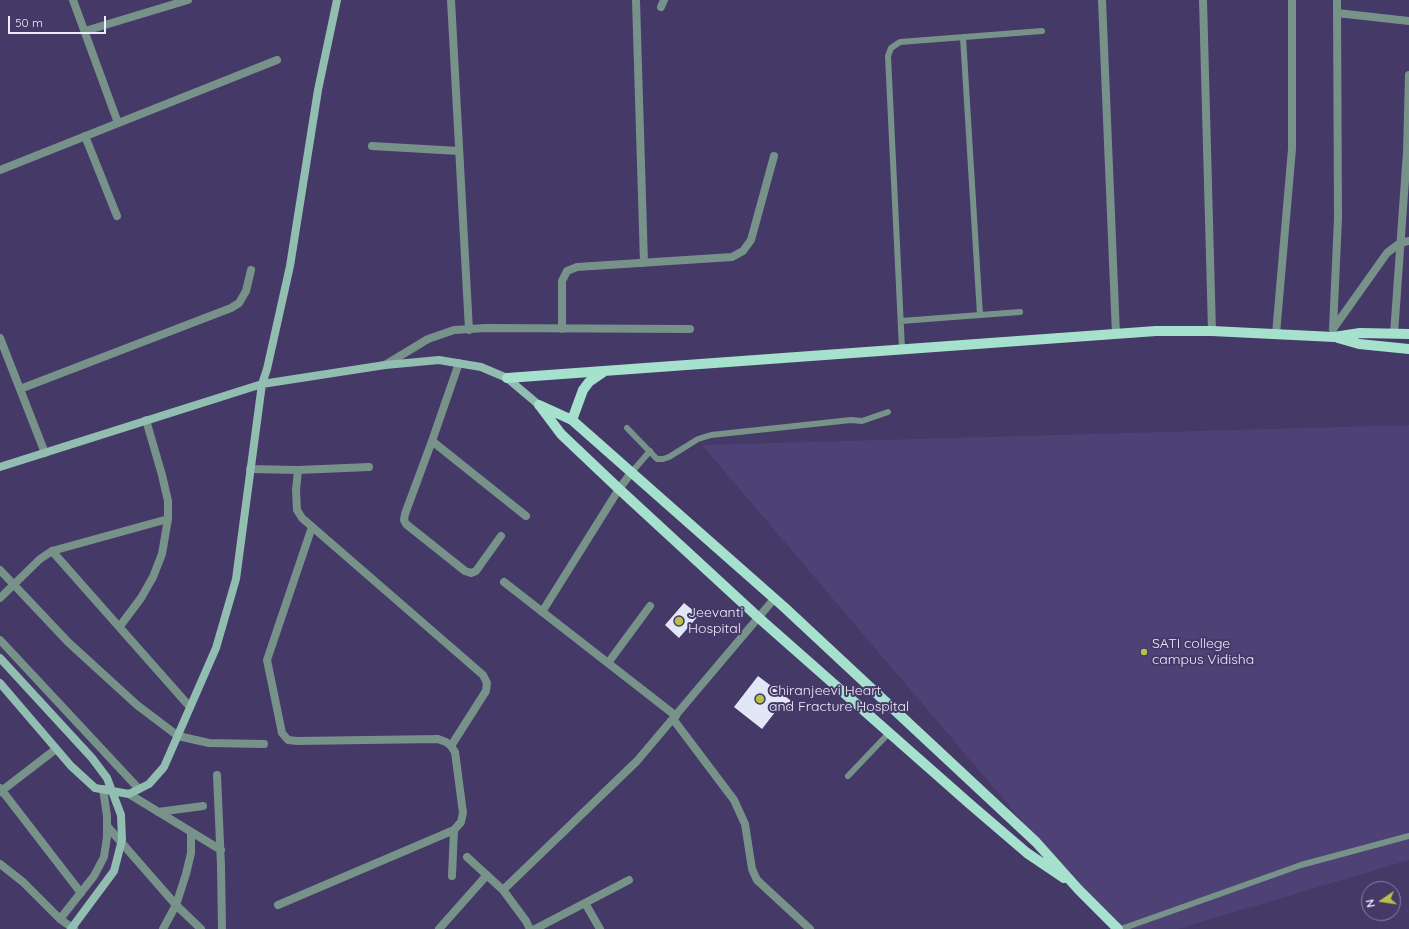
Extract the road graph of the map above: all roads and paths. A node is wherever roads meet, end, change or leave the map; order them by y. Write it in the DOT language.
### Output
graph roads {
  1 [pos="73,0"];
  2 [pos="188,0"];
  3 [pos="337,0"];
  4 [pos="451,0"];
  5 [pos="636,0"];
  6 [pos="1102,0"];
  7 [pos="1203,0"];
  8 [pos="1292,0"];
  9 [pos="1337,0"];
  10 [pos="1337,13"];
  11 [pos="1409,21"];
  12 [pos="84,31"];
  13 [pos="1042,31"];
  14 [pos="963,37"];
  15 [pos="277,60"];
  16 [pos="1409,75"];
  17 [pos="118,123"];
  18 [pos="85,136"];
  19 [pos="372,146"];
  20 [pos="459,151"];
  21 [pos="774,156"];
  22 [pos="0,170"];
  23 [pos="117,216"];
  24 [pos="1409,241"];
  25 [pos="1400,243"];
  26 [pos="644,263"];
  27 [pos="251,270"];
  28 [pos="1020,312"];
  29 [pos="980,315"];
  30 [pos="901,321"];
  31 [pos="562,329"];
  32 [pos="690,329"];
  33 [pos="469,330"];
  34 [pos="1212,331"];
  35 [pos="1116,334"];
  36 [pos="1276,334"];
  37 [pos="1332,334"];
  38 [pos="1394,334"];
  39 [pos="1409,334"];
  40 [pos="0,338"];
  41 [pos="902,349"];
  42 [pos="1409,349"];
  43 [pos="459,363"];
  44 [pos="385,365"];
  45 [pos="605,371"];
  46 [pos="507,378"];
  47 [pos="262,384"];
  48 [pos="20,389"];
  49 [pos="539,404"];
  50 [pos="888,412"];
  51 [pos="146,420"];
  52 [pos="572,420"];
  53 [pos="627,428"];
  54 [pos="432,441"];
  55 [pos="650,451"];
  56 [pos="45,453"];
  57 [pos="0,467"];
  58 [pos="369,467"];
  59 [pos="250,469"];
  60 [pos="298,470"];
  61 [pos="631,473"];
  62 [pos="619,489"];
  63 [pos="526,516"];
  64 [pos="168,519"];
  65 [pos="312,527"];
  66 [pos="501,536"];
  67 [pos="52,551"];
  68 [pos="0,570"];
  69 [pos="504,582"];
  70 [pos="14,585"];
  71 [pos="0,598"];
  72 [pos="774,599"];
  73 [pos="650,606"];
  74 [pos="542,612"];
  75 [pos="760,618"];
  76 [pos="120,626"];
  77 [pos="0,640"];
  78 [pos="0,658"];
  79 [pos="608,663"];
  80 [pos="0,683"];
  81 [pos="190,707"];
  82 [pos="674,718"];
  83 [pos="889,732"];
  84 [pos="178,736"];
  85 [pos="264,744"];
  86 [pos="451,746"];
  87 [pos="56,749"];
  88 [pos="217,775"];
  89 [pos="848,776"];
  90 [pos="103,789"];
  91 [pos="139,789"];
  92 [pos="1,790"];
  93 [pos="129,794"];
  94 [pos="203,806"];
  95 [pos="158,812"];
  96 [pos="107,826"];
  97 [pos="454,830"];
  98 [pos="191,832"];
  99 [pos="1409,836"];
  100 [pos="221,850"];
  101 [pos="467,856"];
  102 [pos="0,864"];
  103 [pos="487,875"];
  104 [pos="452,876"];
  105 [pos="629,880"];
  106 [pos="1078,889"];
  107 [pos="503,890"];
  108 [pos="80,893"];
  109 [pos="585,903"];
  110 [pos="176,905"];
  111 [pos="278,905"];
  112 [pos="60,919"];
  113 [pos="73,929"];
  114 [pos="163,929"];
  115 [pos="201,929"];
  116 [pos="222,929"];
  117 [pos="439,929"];
  118 [pos="530,929"];
  119 [pos="535,929"];
  120 [pos="600,929"];
  121 [pos="810,929"];
  122 [pos="1118,929"];
  123 [pos="1121,929"];
  1 -- 12 [label="street"];
  2 -- 12 [label="street"];
  3 -- 47 [label="main road"];
  4 -- 20 [label="street"];
  5 -- 26 [label="street"];
  6 -- 35 [label="street"];
  7 -- 34 [label="street"];
  8 -- 36 [label="street"];
  9 -- 10 [label="street"];
  10 -- 11 [label="street"];
  10 -- 37 [label="street"];
  12 -- 17 [label="street"];
  13 -- 14 [label="lane"];
  14 -- 29 [label="lane"];
  14 -- 30 [label="lane"];
  15 -- 17 [label="street"];
  16 -- 25 [label="street"];
  17 -- 18 [label="street"];
  18 -- 22 [label="street"];
  18 -- 23 [label="street"];
  19 -- 20 [label="street"];
  20 -- 33 [label="street"];
  21 -- 26 [label="street"];
  24 -- 25 [label="street"];
  25 -- 37 [label="street"];
  25 -- 38 [label="street"];
  26 -- 31 [label="street"];
  27 -- 48 [label="street"];
  28 -- 29 [label="lane"];
  29 -- 30 [label="lane"];
  30 -- 41 [label="lane"];
  31 -- 32 [label="street"];
  31 -- 33 [label="street"];
  33 -- 44 [label="street"];
  34 -- 35 [label="main road"];
  34 -- 36 [label="main road"];
  35 -- 41 [label="main road"];
  36 -- 37 [label="main road"];
  37 -- 38 [label="main road"];
  37 -- 42 [label="main road"];
  38 -- 39 [label="main road"];
  40 -- 48 [label="street"];
  41 -- 45 [label="main road"];
  43 -- 44 [label="main road"];
  43 -- 46 [label="main road"];
  43 -- 54 [label="street"];
  44 -- 47 [label="main road"];
  45 -- 46 [label="main road"];
  45 -- 52 [label="main road"];
  46 -- 49 [label="main road"];
  47 -- 51 [label="main road"];
  47 -- 59 [label="main road"];
  48 -- 56 [label="street"];
  49 -- 52 [label="main road"];
  49 -- 62 [label="main road"];
  50 -- 55 [label="lane"];
  51 -- 56 [label="main road"];
  51 -- 64 [label="street"];
  52 -- 61 [label="main road"];
  53 -- 55 [label="lane"];
  54 -- 63 [label="street"];
  54 -- 66 [label="street"];
  55 -- 61 [label="lane"];
  56 -- 57 [label="main road"];
  58 -- 60 [label="street"];
  59 -- 60 [label="street"];
  59 -- 81 [label="main road"];
  60 -- 65 [label="street"];
  61 -- 62 [label="street"];
  61 -- 72 [label="main road"];
  62 -- 74 [label="street"];
  62 -- 75 [label="main road"];
  64 -- 67 [label="street"];
  64 -- 76 [label="street"];
  65 -- 86 [label="street"];
  65 -- 86 [label="street"];
  67 -- 70 [label="street"];
  67 -- 76 [label="street"];
  68 -- 70 [label="street"];
  69 -- 74 [label="street"];
  70 -- 71 [label="street"];
  70 -- 84 [label="street"];
  72 -- 75 [label="street"];
  72 -- 106 [label="main road"];
  73 -- 79 [label="street"];
  74 -- 79 [label="street"];
  75 -- 82 [label="street"];
  75 -- 83 [label="main road"];
  76 -- 81 [label="street"];
  77 -- 91 [label="street"];
  78 -- 113 [label="main road"];
  79 -- 82 [label="street"];
  80 -- 87 [label="main road"];
  81 -- 84 [label="main road"];
  82 -- 107 [label="street"];
  82 -- 121 [label="street"];
  83 -- 89 [label="lane"];
  83 -- 106 [label="main road"];
  84 -- 85 [label="street"];
  84 -- 91 [label="main road"];
  86 -- 97 [label="street"];
  87 -- 90 [label="main road"];
  87 -- 92 [label="street"];
  88 -- 100 [label="street"];
  90 -- 93 [label="main road"];
  90 -- 96 [label="street"];
  91 -- 93 [label="main road"];
  92 -- 108 [label="street"];
  93 -- 95 [label="street"];
  94 -- 95 [label="street"];
  95 -- 98 [label="street"];
  96 -- 108 [label="street"];
  96 -- 110 [label="street"];
  97 -- 104 [label="street"];
  97 -- 111 [label="street"];
  98 -- 100 [label="street"];
  98 -- 110 [label="street"];
  99 -- 123 [label="lane"];
  100 -- 116 [label="street"];
  101 -- 103 [label="street"];
  102 -- 112 [label="street"];
  103 -- 107 [label="street"];
  103 -- 117 [label="street"];
  105 -- 109 [label="street"];
  106 -- 122 [label="main road"];
  107 -- 118 [label="street"];
  108 -- 112 [label="street"];
  109 -- 119 [label="street"];
  109 -- 120 [label="street"];
  110 -- 114 [label="street"];
  110 -- 115 [label="street"];
  112 -- 113 [label="street"];
}
